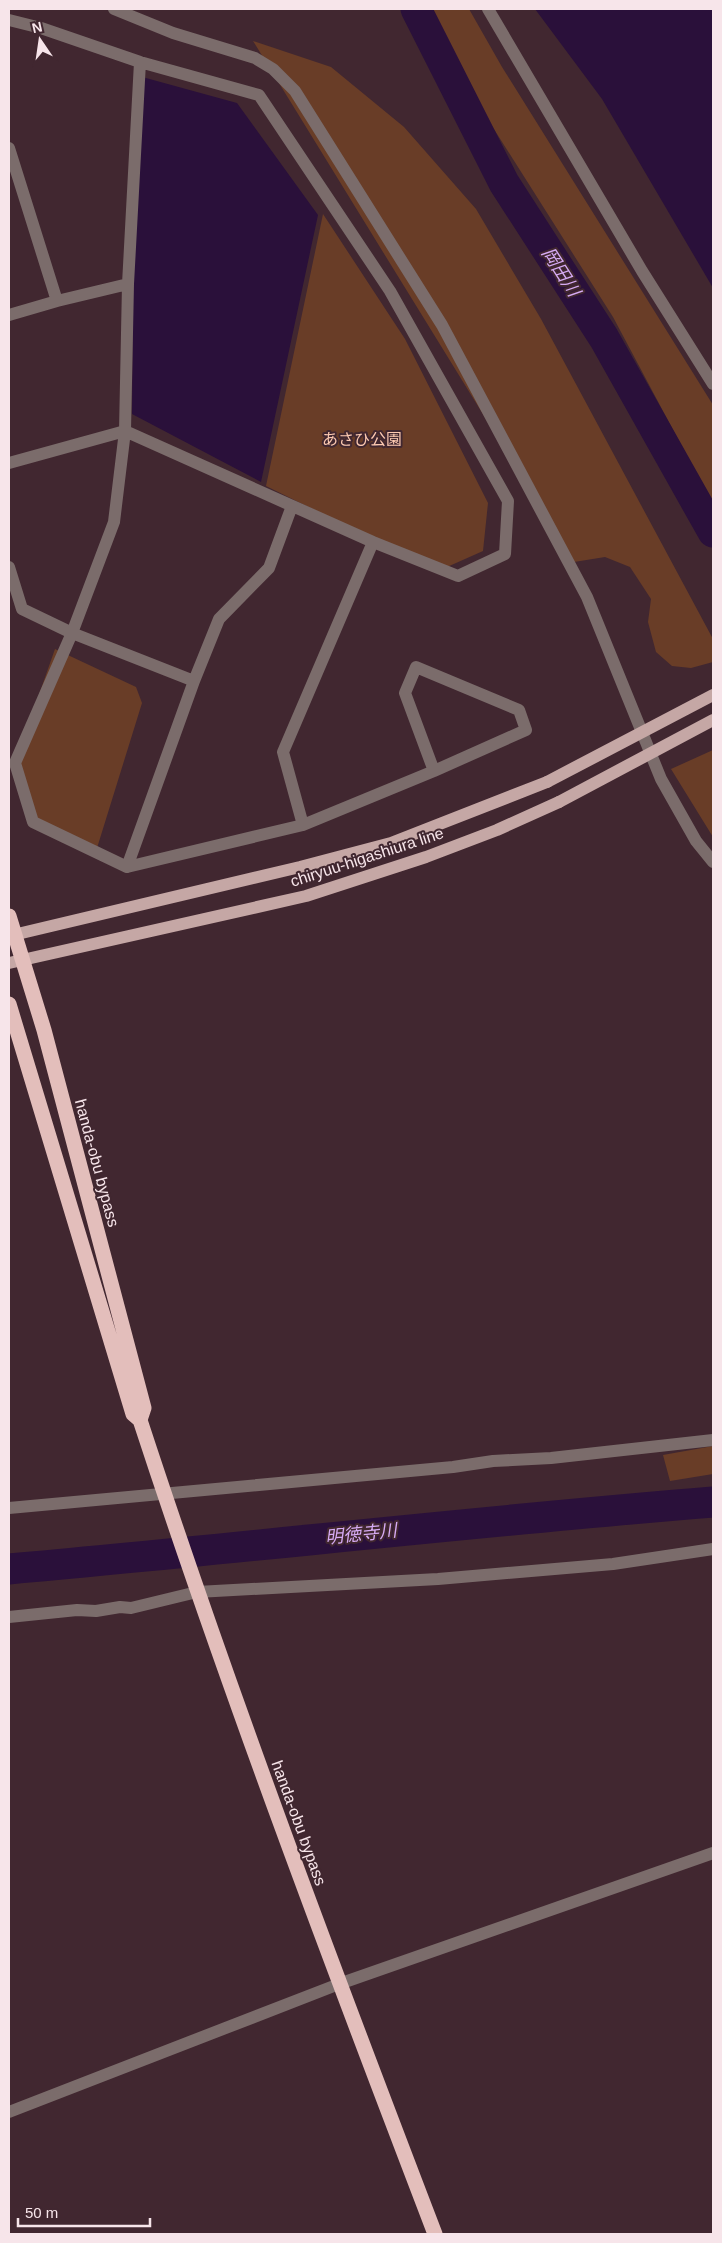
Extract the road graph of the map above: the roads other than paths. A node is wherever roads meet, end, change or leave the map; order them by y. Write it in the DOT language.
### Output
graph roads {
  1 [pos="114,9"];
  2 [pos="488,9"];
  3 [pos="9,20"];
  4 [pos="140,62"];
  5 [pos="9,148"];
  6 [pos="128,284"];
  7 [pos="56,301"];
  8 [pos="9,315"];
  9 [pos="713,384"];
  10 [pos="125,431"];
  11 [pos="9,463"];
  12 [pos="292,506"];
  13 [pos="373,542"];
  14 [pos="9,567"];
  15 [pos="72,633"];
  16 [pos="194,681"];
  17 [pos="713,695"];
  18 [pos="713,720"];
  19 [pos="434,771"];
  20 [pos="303,825"];
  21 [pos="713,862"];
  22 [pos="127,868"];
  23 [pos="9,916"];
  24 [pos="12,935"];
  25 [pos="16,961"];
  26 [pos="9,1004"];
  27 [pos="12,1025"];
  28 [pos="140,1420"];
  29 [pos="713,1440"];
  30 [pos="164,1494"];
  31 [pos="9,1508"];
  32 [pos="713,1549"];
  33 [pos="197,1592"];
  34 [pos="9,1616"];
  35 [pos="713,1853"];
  36 [pos="339,1984"];
  37 [pos="9,2112"];
  38 [pos="435,2234"];
  1 -- 21 [label="street"];
  2 -- 9 [label="street"];
  3 -- 4 [label="street"];
  4 -- 6 [label="street"];
  4 -- 13 [label="street"];
  5 -- 7 [label="street"];
  6 -- 7 [label="street"];
  6 -- 10 [label="street"];
  7 -- 8 [label="street"];
  10 -- 11 [label="street"];
  10 -- 12 [label="street"];
  10 -- 15 [label="street"];
  12 -- 13 [label="street"];
  12 -- 16 [label="street"];
  13 -- 20 [label="street"];
  14 -- 15 [label="street"];
  15 -- 16 [label="street"];
  15 -- 22 [label="street"];
  16 -- 22 [label="street"];
  17 -- 24 [label="main road, chiryuu-higashiura line, bridge"];
  18 -- 25 [label="main road, chiryuu-higashiura line, bridge"];
  19 -- 19 [label="street"];
  19 -- 20 [label="street"];
  20 -- 22 [label="street"];
  23 -- 24 [label="highway, handa-obu bypass"];
  24 -- 25 [label="highway, handa-obu bypass"];
  25 -- 28 [label="highway, handa-obu bypass"];
  26 -- 27 [label="highway, handa-obu bypass"];
  27 -- 28 [label="highway, handa-obu bypass"];
  28 -- 30 [label="highway, handa-obu bypass"];
  29 -- 30 [label="street"];
  30 -- 31 [label="street"];
  30 -- 33 [label="highway, handa-obu bypass"];
  32 -- 33 [label="street"];
  33 -- 34 [label="street"];
  33 -- 36 [label="highway, handa-obu bypass"];
  35 -- 36 [label="street"];
  36 -- 37 [label="street"];
  36 -- 38 [label="highway, handa-obu bypass"];
}
